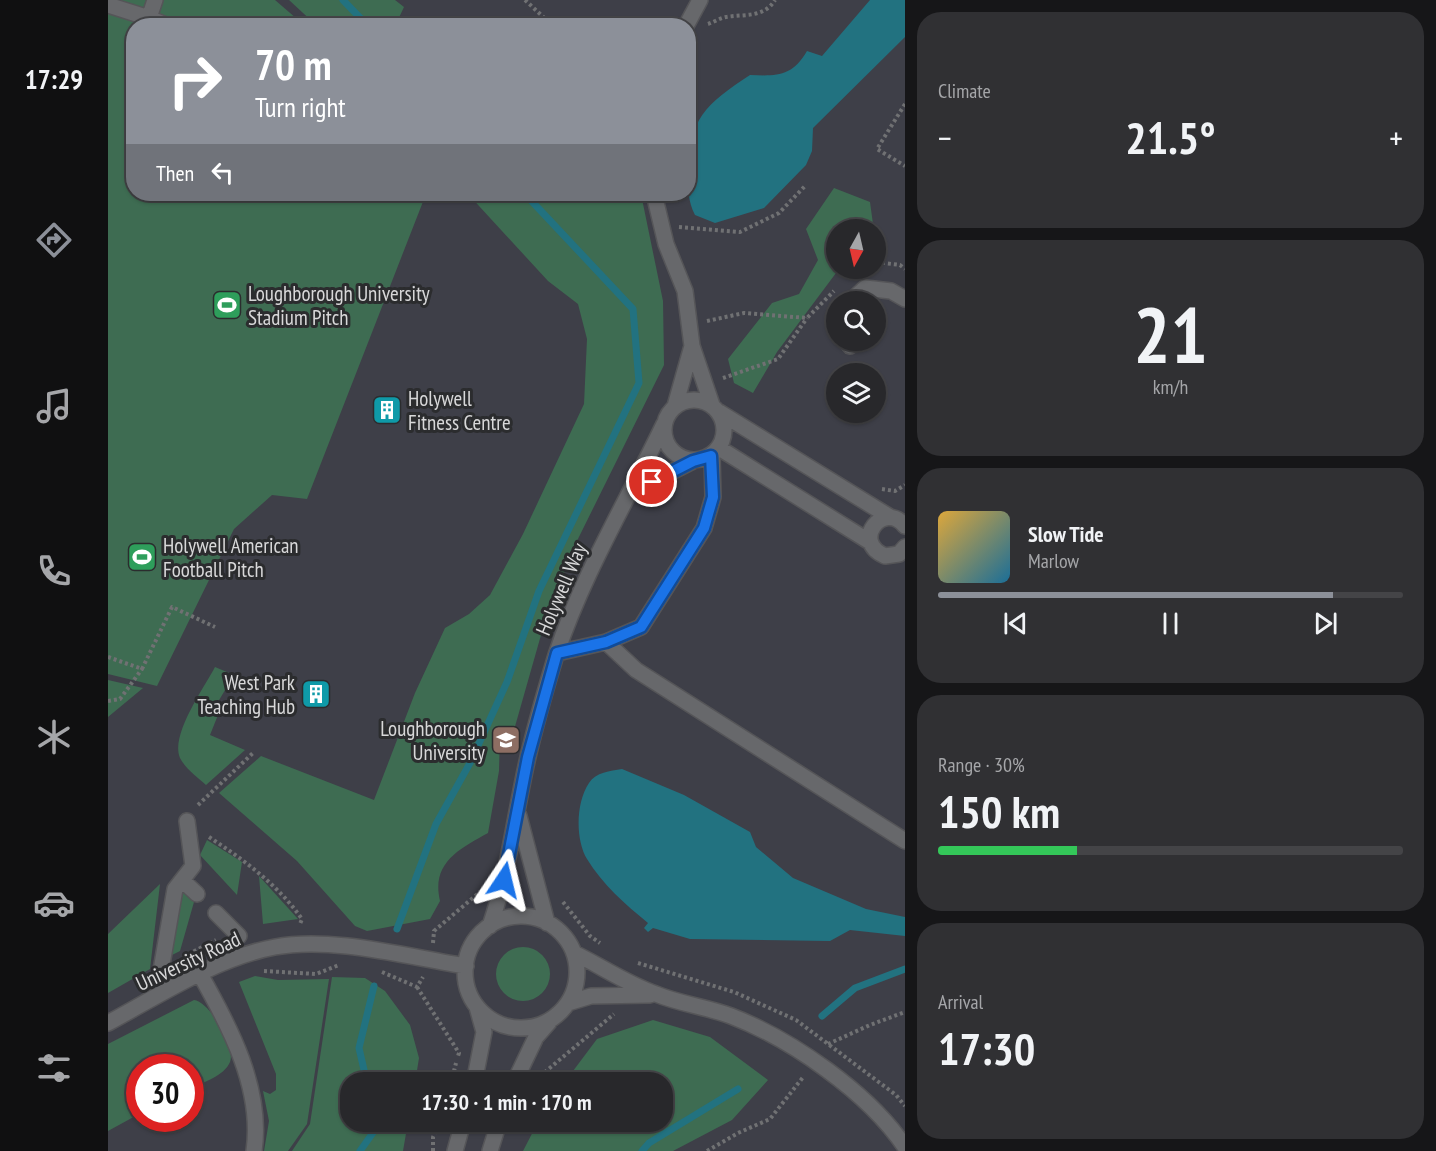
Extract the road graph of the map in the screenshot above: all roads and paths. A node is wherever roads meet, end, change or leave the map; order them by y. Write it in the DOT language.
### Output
graph roads {
  1 [pos="155,0"];
  2 [pos="525,0"];
  3 [pos="700,0"];
  4 [pos="775,0"];
  5 [pos="108,5"];
  6 [pos="149,18"];
  7 [pos="544,18"];
  8 [pos="690,18"];
  9 [pos="702,27"];
  10 [pos="698,36"];
  11 [pos="696,40"];
  12 [pos="905,104"];
  13 [pos="905,166"];
  14 [pos="806,185"];
  15 [pos="656,201"];
  16 [pos="678,236"];
  17 [pos="886,263"];
  18 [pos="905,269"];
  19 [pos="838,286"];
  20 [pos="862,291"];
  21 [pos="905,299"];
  22 [pos="704,310"];
  23 [pos="807,318"];
  24 [pos="706,321"];
  25 [pos="707,332"];
  26 [pos="692,346"];
  27 [pos="718,369"];
  28 [pos="722,378"];
  29 [pos="727,387"];
  30 [pos="675,406"];
  31 [pos="716,409"];
  32 [pos="664,424"];
  33 [pos="715,452"];
  34 [pos="693,461"];
  35 [pos="905,485"];
  36 [pos="873,488"];
  37 [pos="632,492"];
  38 [pos="890,518"];
  39 [pos="905,526"];
  40 [pos="870,542"];
  41 [pos="905,547"];
  42 [pos="215,627"];
  43 [pos="606,642"];
  44 [pos="557,653"];
  45 [pos="108,657"];
  46 [pos="142,669"];
  47 [pos="108,701"];
  48 [pos="253,753"];
  49 [pos="518,813"];
  50 [pos="187,821"];
  51 [pos="905,841"];
  52 [pos="182,880"];
  53 [pos="481,890"];
  54 [pos="562,899"];
  55 [pos="548,923"];
  56 [pos="490,926"];
  57 [pos="239,936"];
  58 [pos="607,948"];
  59 [pos="574,953"];
  60 [pos="433,961"];
  61 [pos="635,962"];
  62 [pos="466,966"];
  63 [pos="351,967"];
  64 [pos="258,969"];
  65 [pos="161,970"];
  66 [pos="373,971"];
  67 [pos="200,974"];
  68 [pos="417,987"];
  69 [pos="656,995"];
  70 [pos="568,1003"];
  71 [pos="477,1006"];
  72 [pos="612,1008"];
  73 [pos="905,1012"];
  74 [pos="552,1018"];
  75 [pos="108,1023"];
  76 [pos="829,1043"];
  77 [pos="810,1057"];
  78 [pos="454,1072"];
  79 [pos="476,1072"];
  80 [pos="519,1072"];
  81 [pos="545,1072"];
  82 [pos="905,1106"];
  83 [pos="435,1132"];
  84 [pos="460,1132"];
  85 [pos="496,1132"];
  86 [pos="905,1147"];
  87 [pos="254,1151"];
  88 [pos="433,1151"];
  89 [pos="454,1151"];
  90 [pos="490,1151"];
  91 [pos="707,1151"];
  1 -- 6 [label="street"];
  2 -- 7 [label="path"];
  3 -- 8 [label="street"];
  4 -- 9 [label="path"];
  5 -- 6 [label="street"];
  10 -- 11 [label="path"];
  12 -- 13 [label="path"];
  14 -- 16 [label="path"];
  15 -- 26 [label="street"];
  17 -- 18 [label="path"];
  19 -- 23 [label="path"];
  20 -- 21 [label="street"];
  22 -- 24 [label="path"];
  23 -- 24 [label="path"];
  23 -- 28 [label="path"];
  24 -- 25 [label="path"];
  26 -- 30 [label="street"];
  26 -- 31 [label="street"];
  27 -- 28 [label="path"];
  28 -- 29 [label="path"];
  30 -- 31 [label="street"];
  30 -- 32 [label="street"];
  31 -- 33 [label="street"];
  31 -- 38 [label="street"];
  32 -- 34 [label="street"];
  32 -- 37 [label="street, Holywell Way"];
  33 -- 34 [label="street"];
  33 -- 40 [label="street"];
  33 -- 43 [label="street"];
  34 -- 37 [label="street"];
  35 -- 36 [label="path"];
  37 -- 44 [label="street, Holywell Way"];
  38 -- 39 [label="street"];
  38 -- 40 [label="street"];
  40 -- 41 [label="street"];
  42 -- 46 [label="path"];
  43 -- 44 [label="street"];
  43 -- 51 [label="street"];
  44 -- 49 [label="street, Holywell Way"];
  45 -- 46 [label="path"];
  46 -- 47 [label="path"];
  48 -- 50 [label="path"];
  49 -- 55 [label="street, Holywell Way"];
  49 -- 56 [label="street, Holywell Way"];
  50 -- 52 [label="street"];
  52 -- 57 [label="street"];
  52 -- 65 [label="street"];
  53 -- 60 [label="path"];
  54 -- 58 [label="path"];
  55 -- 56 [label="street"];
  55 -- 59 [label="street"];
  56 -- 62 [label="street, Holywell Way"];
  59 -- 69 [label="street"];
  59 -- 70 [label="street"];
  60 -- 62 [label="street, University Road"];
  60 -- 67 [label="street, University Road"];
  60 -- 68 [label="path"];
  61 -- 76 [label="path"];
  62 -- 71 [label="street"];
  63 -- 64 [label="path"];
  66 -- 68 [label="path"];
  67 -- 75 [label="street, University Road"];
  67 -- 87 [label="street"];
  68 -- 78 [label="path"];
  69 -- 70 [label="street"];
  69 -- 77 [label="street"];
  70 -- 74 [label="street"];
  71 -- 74 [label="street"];
  71 -- 79 [label="street"];
  72 -- 81 [label="path"];
  73 -- 76 [label="path"];
  74 -- 80 [label="street"];
  76 -- 77 [label="path"];
  76 -- 82 [label="path"];
  77 -- 86 [label="street"];
  77 -- 91 [label="path"];
  83 -- 88 [label="path"];
  84 -- 89 [label="street"];
  85 -- 90 [label="street"];
}
